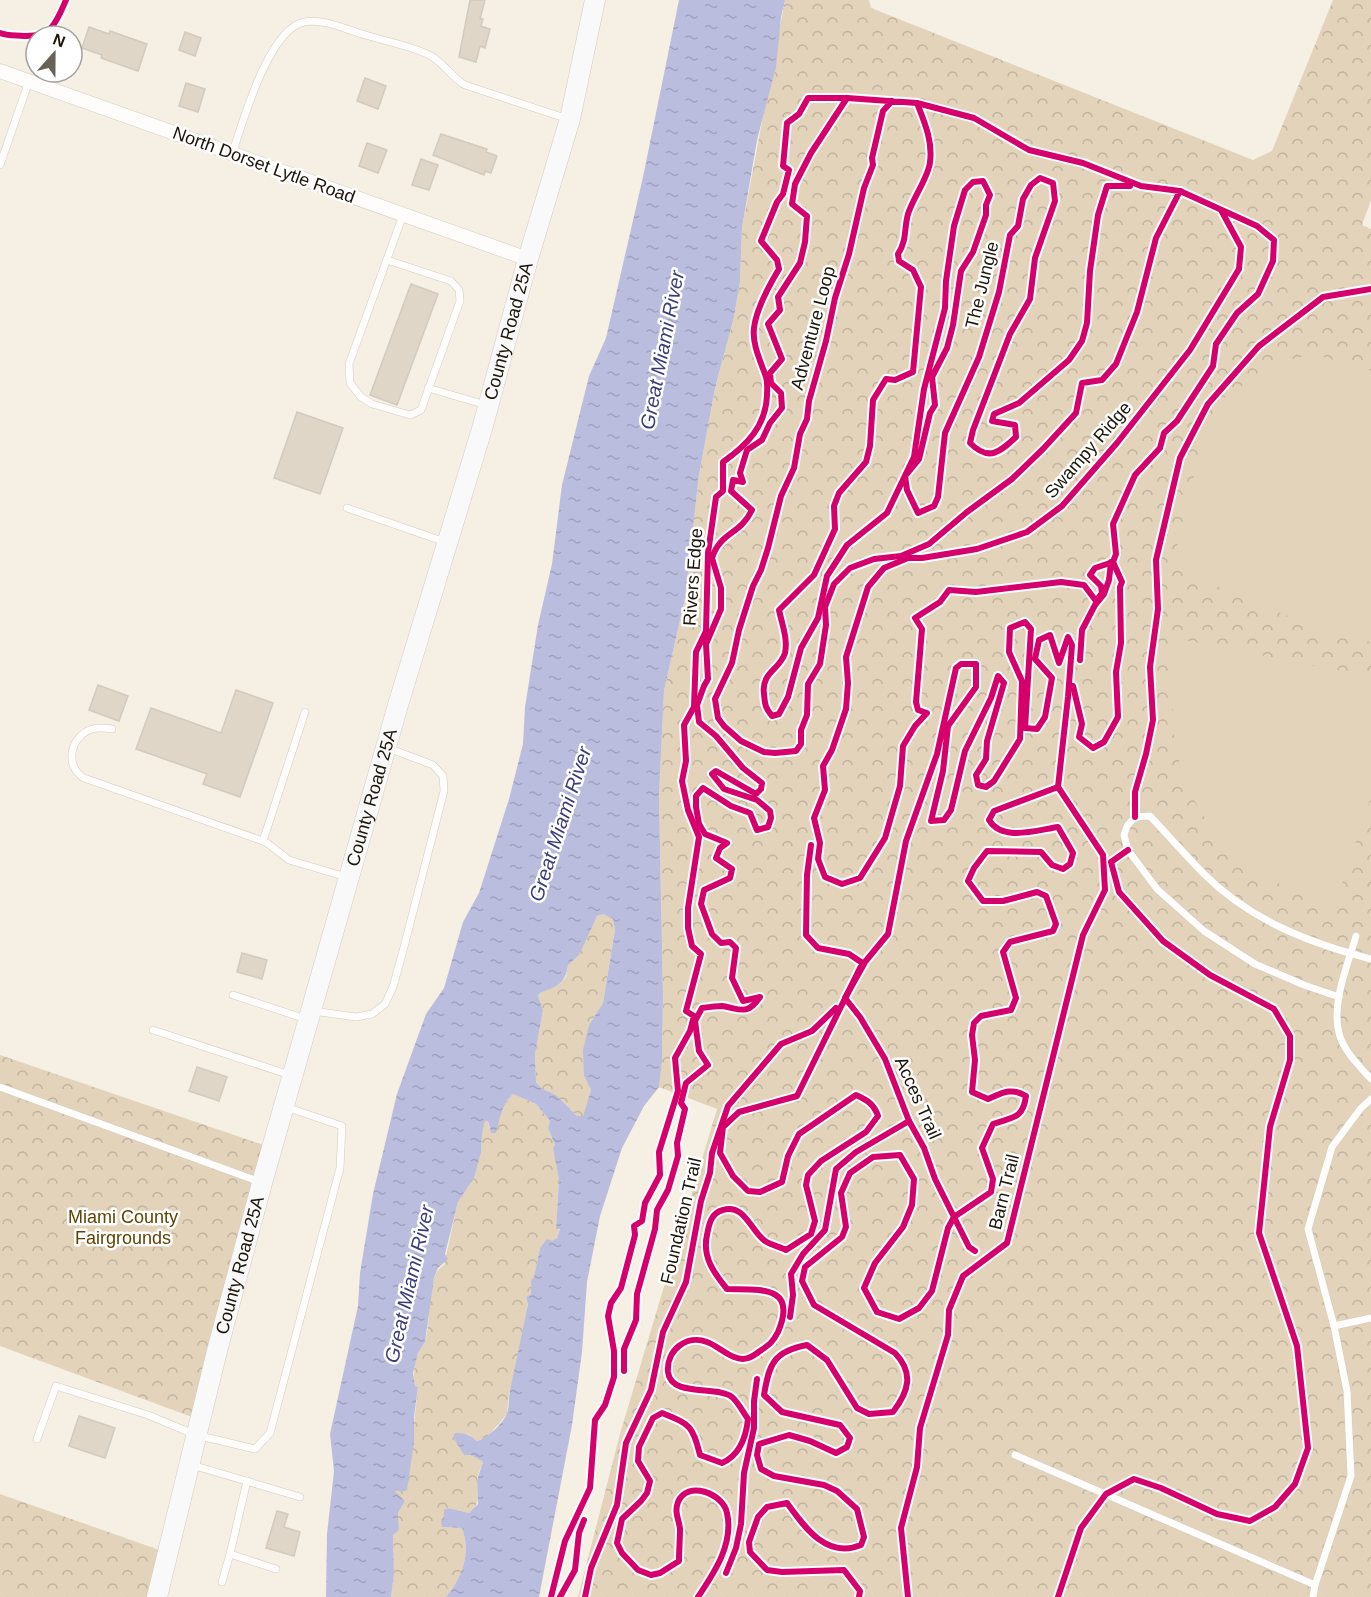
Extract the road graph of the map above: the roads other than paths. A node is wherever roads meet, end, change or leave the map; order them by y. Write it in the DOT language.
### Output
graph roads {
  1 [pos="595,0"];
  2 [pos="0,71"];
  3 [pos="24,79"];
  4 [pos="28,84"];
  5 [pos="37,84"];
  6 [pos="570,119"];
  7 [pos="232,154"];
  8 [pos="0,165"];
  9 [pos="403,214"];
  10 [pos="528,259"];
  11 [pos="387,260"];
  12 [pos="428,388"];
  13 [pos="488,406"];
  14 [pos="347,508"];
  15 [pos="447,543"];
  16 [pos="305,712"];
  17 [pos="112,729"];
  18 [pos="386,748"];
  19 [pos="263,841"];
  20 [pos="348,878"];
  21 [pos="1356,936"];
  22 [pos="1351,954"];
  23 [pos="1371,959"];
  24 [pos="233,995"];
  25 [pos="1339,997"];
  26 [pos="310,1016"];
  27 [pos="153,1030"];
  28 [pos="292,1076"];
  29 [pos="1371,1079"];
  30 [pos="0,1087"];
  31 [pos="1371,1099"];
  32 [pos="284,1106"];
  33 [pos="262,1183"];
  34 [pos="1371,1318"];
  35 [pos="1334,1326"];
  36 [pos="196,1435"];
  37 [pos="37,1439"];
  38 [pos="1015,1455"];
  39 [pos="189,1464"];
  40 [pos="247,1481"];
  41 [pos="300,1497"];
  42 [pos="230,1554"];
  43 [pos="276,1569"];
  44 [pos="222,1582"];
  45 [pos="1315,1585"];
  46 [pos="157,1597"];
  47 [pos="1313,1597"];
  1 -- 6 [label="main road, County Road 25A"];
  2 -- 3 [label="street, North Dorset Lytle Road"];
  4 -- 8 [label="lane"];
  5 -- 7 [label="street, North Dorset Lytle Road"];
  6 -- 7 [label="lane"];
  6 -- 10 [label="main road, County Road 25A"];
  7 -- 9 [label="street, North Dorset Lytle Road"];
  9 -- 10 [label="street, North Dorset Lytle Road"];
  9 -- 11 [label="lane"];
  10 -- 13 [label="main road, County Road 25A"];
  11 -- 12 [label="lane"];
  11 -- 12 [label="lane"];
  12 -- 13 [label="lane"];
  13 -- 15 [label="main road, County Road 25A"];
  14 -- 15 [label="lane"];
  15 -- 18 [label="main road, County Road 25A"];
  16 -- 19 [label="lane"];
  17 -- 19 [label="lane"];
  18 -- 20 [label="main road, County Road 25A"];
  18 -- 26 [label="lane"];
  19 -- 20 [label="lane"];
  20 -- 26 [label="main road, County Road 25A"];
  21 -- 22 [label="lane"];
  22 -- 23 [label="lane"];
  22 -- 25 [label="lane"];
  22 -- 25 [label="lane"];
  24 -- 26 [label="lane"];
  25 -- 29 [label="lane"];
  26 -- 28 [label="main road, County Road 25A"];
  27 -- 28 [label="lane"];
  28 -- 32 [label="main road, County Road 25A"];
  30 -- 33 [label="lane"];
  31 -- 35 [label="lane"];
  32 -- 33 [label="main road, County Road 25A"];
  32 -- 36 [label="lane"];
  33 -- 36 [label="main road, County Road 25A"];
  34 -- 35 [label="lane"];
  35 -- 45 [label="lane"];
  36 -- 37 [label="lane"];
  36 -- 39 [label="main road, County Road 25A"];
  38 -- 45 [label="lane"];
  39 -- 40 [label="lane"];
  39 -- 46 [label="main road, County Road 25A"];
  40 -- 41 [label="lane"];
  40 -- 42 [label="lane"];
  42 -- 43 [label="lane"];
  42 -- 44 [label="lane"];
  45 -- 47 [label="lane"];
}
